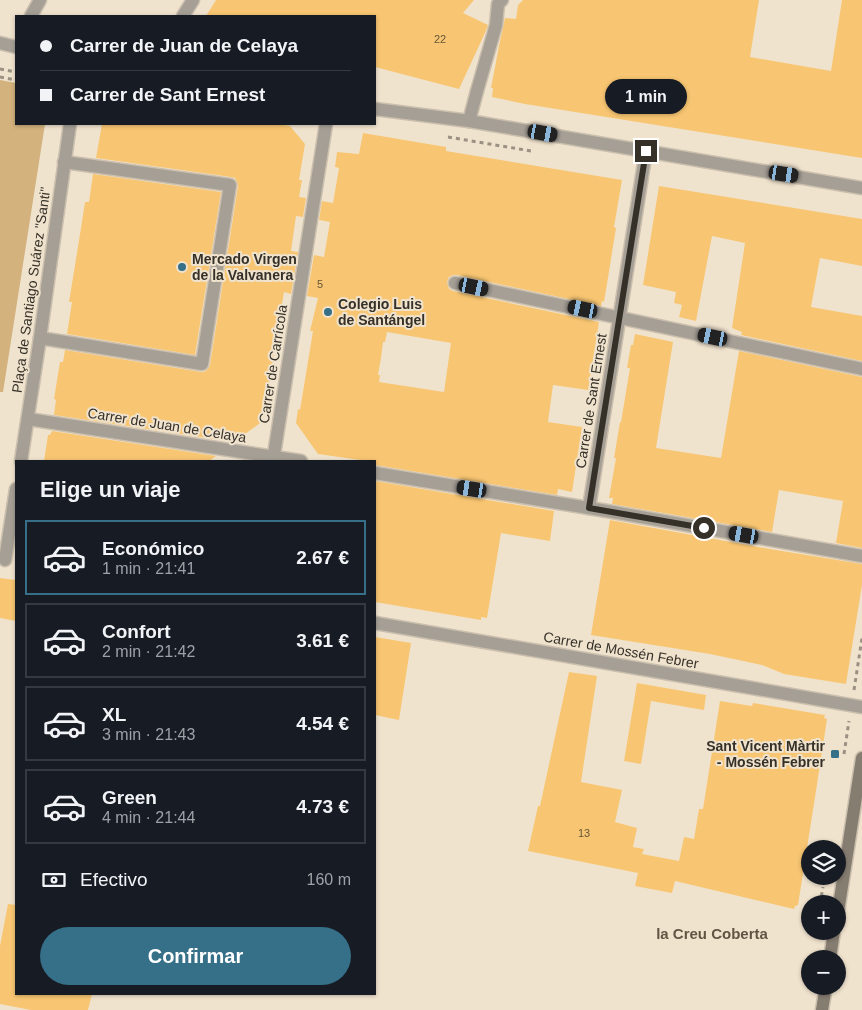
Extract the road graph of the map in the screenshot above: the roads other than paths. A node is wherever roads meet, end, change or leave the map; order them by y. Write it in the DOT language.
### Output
graph roads {
  1 [pos="40,0"];
  2 [pos="193,0"];
  3 [pos="502,0"];
  4 [pos="32,15"];
  5 [pos="184,15"];
  6 [pos="0,43"];
  7 [pos="15,47"];
  8 [pos="376,109"];
  9 [pos="469,121"];
  10 [pos="70,125"];
  11 [pos="326,125"];
  12 [pos="646,151"];
  13 [pos="64,162"];
  14 [pos="862,188"];
  15 [pos="456,283"];
  16 [pos="620,317"];
  17 [pos="40,338"];
  18 [pos="862,369"];
  19 [pos="28,419"];
  20 [pos="273,459"];
  21 [pos="21,460"];
  22 [pos="287,460"];
  23 [pos="376,473"];
  24 [pos="15,497"];
  25 [pos="589,508"];
  26 [pos="862,556"];
  27 [pos="7,560"];
  28 [pos="376,623"];
  29 [pos="862,707"];
  30 [pos="862,758"];
  31 [pos="841,895"];
  32 [pos="824,995"];
  33 [pos="822,1010"];
  1 -- 4 [label="street"];
  2 -- 5 [label="street"];
  3 -- 9 [label="street"];
  6 -- 7 [label="street"];
  8 -- 9 [label="street"];
  9 -- 12 [label="street"];
  10 -- 13 [label="street, Plaça de Santiago Suárez \"Santi\""];
  11 -- 20 [label="street, Carrer de Carrícola"];
  12 -- 14 [label="street"];
  12 -- 16 [label="street, Carrer de Sant Ernest"];
  13 -- 17 [label="street, Plaça de Santiago Suárez \"Santi\""];
  13 -- 17 [label="street"];
  15 -- 16 [label="street"];
  16 -- 18 [label="street"];
  16 -- 25 [label="street, Carrer de Sant Ernest"];
  17 -- 19 [label="street, Plaça de Santiago Suárez \"Santi\""];
  19 -- 20 [label="street, Carrer de Juan de Celaya"];
  19 -- 21 [label="street, Plaça de Santiago Suárez \"Santi\""];
  20 -- 22 [label="street, Carrer de Juan de Celaya"];
  23 -- 25 [label="street"];
  24 -- 27 [label="street"];
  25 -- 26 [label="street"];
  28 -- 29 [label="street, Carrer de Mossén Febrer"];
  30 -- 31 [label="main road"];
  32 -- 33 [label="main road"];
}
